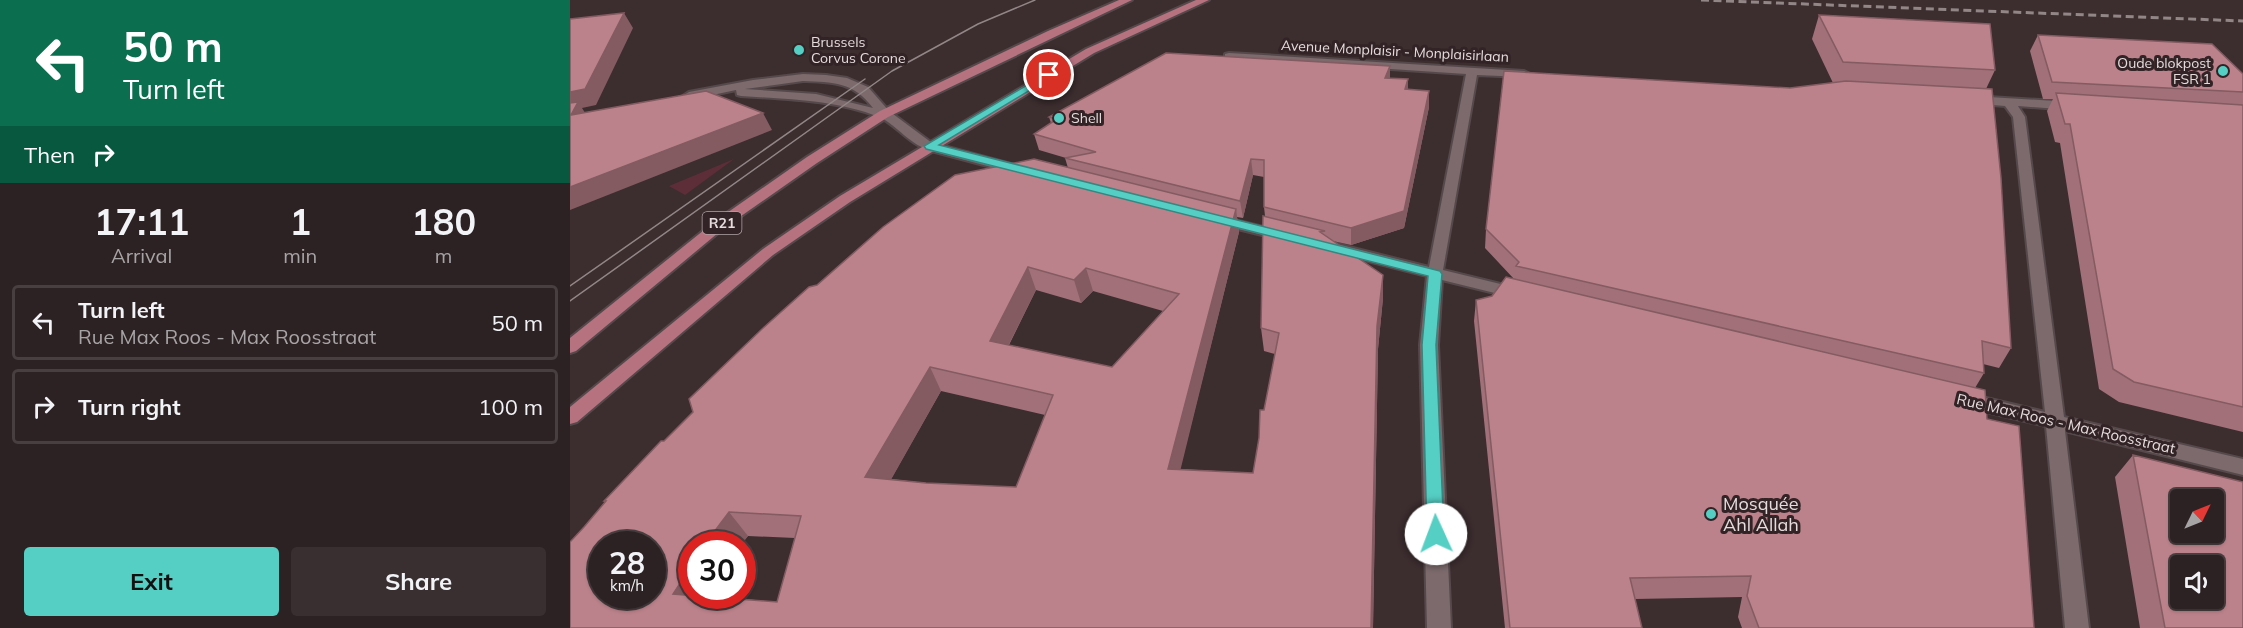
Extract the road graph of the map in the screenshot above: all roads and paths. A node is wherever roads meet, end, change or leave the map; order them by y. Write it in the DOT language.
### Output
graph roads {
  1 [pos="1127,0"];
  2 [pos="1204,0"];
  3 [pos="1228,56"];
  4 [pos="1472,71"];
  5 [pos="1542,75"];
  6 [pos="715,92"];
  7 [pos="681,97"];
  8 [pos="1959,100"];
  9 [pos="2009,102"];
  10 [pos="2083,107"];
  11 [pos="885,114"];
  12 [pos="929,146"];
  13 [pos="1040,175"];
  14 [pos="1209,218"];
  15 [pos="1435,274"];
  16 [pos="1540,299"];
  17 [pos="570,346"];
  18 [pos="1942,395"];
  19 [pos="570,417"];
  20 [pos="2055,422"];
  21 [pos="2243,467"];
  22 [pos="1439,628"];
  23 [pos="2077,628"];
  1 -- 11 [label="main road, R21"];
  2 -- 12 [label="main road"];
  3 -- 4 [label="street, Avenue Monplaisir - Monplaisirlaan"];
  4 -- 5 [label="street, Avenue Monplaisir - Monplaisirlaan"];
  4 -- 15 [label="street"];
  6 -- 7 [label="street"];
  6 -- 11 [label="street"];
  6 -- 11 [label="street"];
  8 -- 9 [label="street"];
  9 -- 10 [label="street"];
  9 -- 20 [label="street"];
  11 -- 12 [label="street"];
  11 -- 17 [label="main road, R21"];
  12 -- 13 [label="street"];
  12 -- 19 [label="main road"];
  14 -- 15 [label="street"];
  15 -- 16 [label="street"];
  15 -- 22 [label="street"];
  18 -- 20 [label="street, Rue Max Roos - Max Roosstraat"];
  20 -- 21 [label="street, Rue Max Roos - Max Roosstraat"];
  20 -- 23 [label="street"];
}
